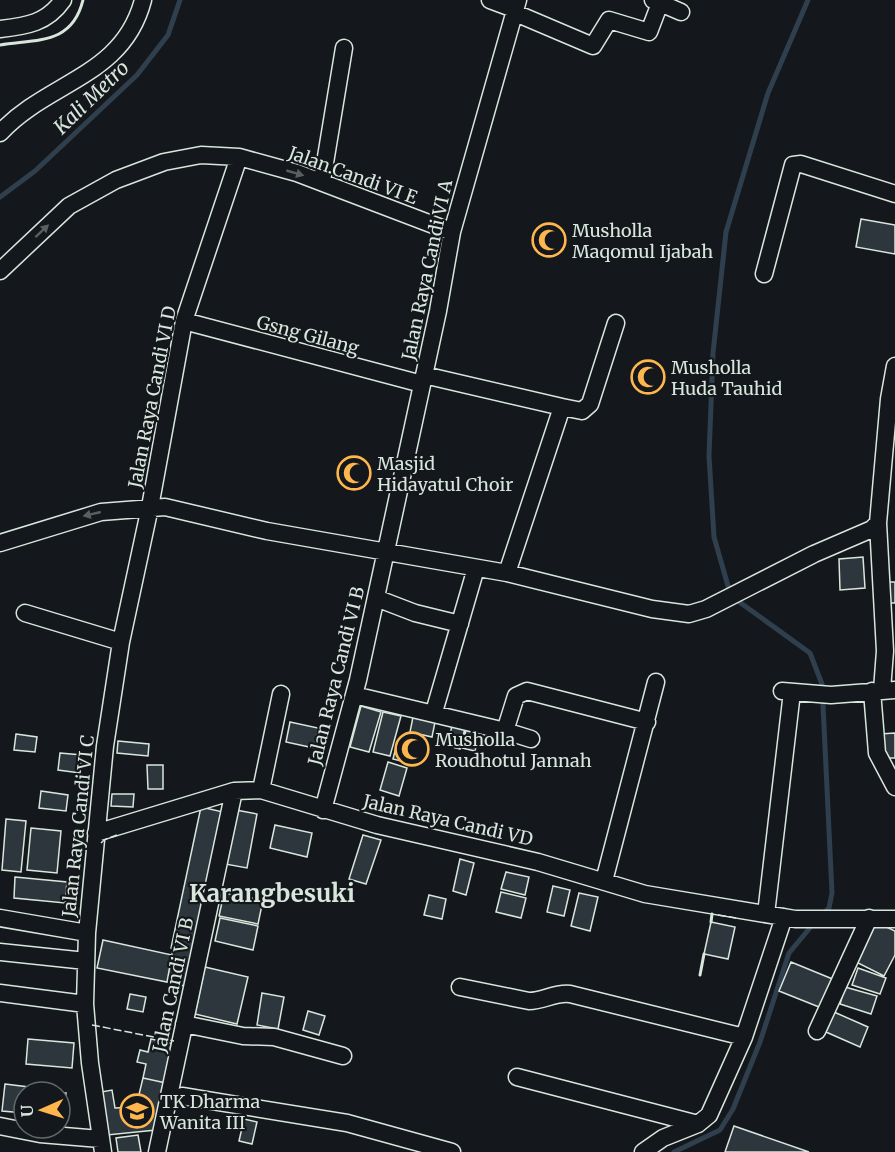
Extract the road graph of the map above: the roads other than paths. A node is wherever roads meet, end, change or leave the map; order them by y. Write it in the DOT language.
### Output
graph roads {
  1 [pos="63,0"];
  2 [pos="143,0"];
  3 [pos="490,0"];
  4 [pos="657,2"];
  5 [pos="515,7"];
  6 [pos="681,12"];
  7 [pos="0,29"];
  8 [pos="344,48"];
  9 [pos="0,133"];
  10 [pos="239,157"];
  11 [pos="322,181"];
  12 [pos="895,194"];
  13 [pos="452,232"];
  14 [pos="0,271"];
  15 [pos="764,274"];
  16 [pos="184,321"];
  17 [pos="616,323"];
  18 [pos="895,366"];
  19 [pos="423,379"];
  20 [pos="892,399"];
  21 [pos="562,407"];
  22 [pos="150,507"];
  23 [pos="878,523"];
  24 [pos="0,543"];
  25 [pos="386,551"];
  26 [pos="476,567"];
  27 [pos="507,573"];
  28 [pos="376,598"];
  29 [pos="25,612"];
  30 [pos="460,624"];
  31 [pos="121,642"];
  32 [pos="657,682"];
  33 [pos="883,690"];
  34 [pos="281,694"];
  35 [pos="354,694"];
  36 [pos="434,712"];
  37 [pos="647,722"];
  38 [pos="505,731"];
  39 [pos="531,739"];
  40 [pos="895,787"];
  41 [pos="261,790"];
  42 [pos="234,791"];
  43 [pos="322,810"];
  44 [pos="96,833"];
  45 [pos="604,881"];
  46 [pos="766,914"];
  47 [pos="0,918"];
  48 [pos="789,918"];
  49 [pos="869,918"];
  50 [pos="895,919"];
  51 [pos="87,933"];
  52 [pos="0,952"];
  53 [pos="86,961"];
  54 [pos="460,987"];
  55 [pos="0,993"];
  56 [pos="85,1004"];
  57 [pos="184,1024"];
  58 [pos="817,1031"];
  59 [pos="744,1037"];
  60 [pos="343,1056"];
  61 [pos="517,1077"];
  62 [pos="182,1096"];
  63 [pos="698,1124"];
  64 [pos="0,1126"];
  65 [pos="101,1146"];
  66 [pos="157,1152"];
  67 [pos="452,1152"];
  68 [pos="643,1152"];
  1 -- 7 [label="street"];
  2 -- 9 [label="street"];
  3 -- 5 [label="street"];
  4 -- 5 [label="street"];
  4 -- 6 [label="street"];
  5 -- 13 [label="street, Jalan Raya Candi VI A"];
  8 -- 11 [label="street"];
  10 -- 11 [label="street, Jalan.Candi VI E, one-way"];
  14 -- 10 [label="street, Jalan.Candi VI E, one-way"];
  10 -- 16 [label="street, Jalan Raya Candi VI D"];
  11 -- 13 [label="street, Jalan.Candi VI E"];
  12 -- 15 [label="street"];
  13 -- 19 [label="street, Jalan Raya Candi VI A"];
  16 -- 19 [label="street, Gsng Gilang"];
  16 -- 22 [label="street, Jalan Raya Candi VI D"];
  17 -- 21 [label="street, Gsng Gilang"];
  18 -- 20 [label="street"];
  19 -- 21 [label="street, Gsng Gilang"];
  19 -- 25 [label="street, Jalan Raya Candi VI A"];
  20 -- 23 [label="street"];
  21 -- 27 [label="street"];
  22 -- 24 [label="street, one-way"];
  22 -- 25 [label="street"];
  22 -- 31 [label="street, Jalan Raya Candi VI C"];
  23 -- 27 [label="street"];
  23 -- 33 [label="street"];
  25 -- 26 [label="street"];
  25 -- 28 [label="street, Jalan Raya Candi VI B"];
  26 -- 27 [label="street"];
  26 -- 30 [label="street"];
  28 -- 30 [label="street"];
  28 -- 35 [label="street, Jalan Raya Candi VI B"];
  29 -- 31 [label="street"];
  30 -- 36 [label="street"];
  31 -- 44 [label="street, Jalan Raya Candi VI C"];
  32 -- 37 [label="street"];
  33 -- 40 [label="street"];
  33 -- 46 [label="street"];
  34 -- 41 [label="street"];
  35 -- 36 [label="street"];
  35 -- 43 [label="street, Jalan Raya Candi VI B"];
  36 -- 38 [label="street"];
  37 -- 38 [label="street"];
  37 -- 45 [label="street"];
  38 -- 39 [label="street"];
  41 -- 42 [label="street, Jalan Raya Candi VD"];
  41 -- 43 [label="street, Jalan Raya Candi VD"];
  42 -- 44 [label="street, Jalan Raya Candi VD"];
  42 -- 57 [label="street, Jalan Candi VI B"];
  43 -- 45 [label="street, Jalan Raya Candi VD"];
  44 -- 51 [label="street, Jalan Raya Candi VI C"];
  45 -- 46 [label="street, Jalan Raya Candi VD"];
  46 -- 48 [label="street, Jalan Raya Candi VD"];
  47 -- 51 [label="street"];
  48 -- 49 [label="street, Jalan Raya Candi VD"];
  48 -- 59 [label="street"];
  49 -- 50 [label="street, Jalan Raya Candi VD"];
  49 -- 58 [label="street"];
  51 -- 53 [label="street, Jalan Raya Candi VI C"];
  52 -- 53 [label="street"];
  53 -- 56 [label="street, Jalan Raya Candi VI C"];
  54 -- 59 [label="street"];
  55 -- 56 [label="street"];
  56 -- 65 [label="street, Jalan Raya Candi VI C"];
  57 -- 60 [label="street"];
  57 -- 66 [label="street, Jalan Candi VI B"];
  59 -- 63 [label="street"];
  61 -- 63 [label="street"];
  62 -- 67 [label="street"];
  63 -- 68 [label="street"];
  64 -- 65 [label="street"];
}
